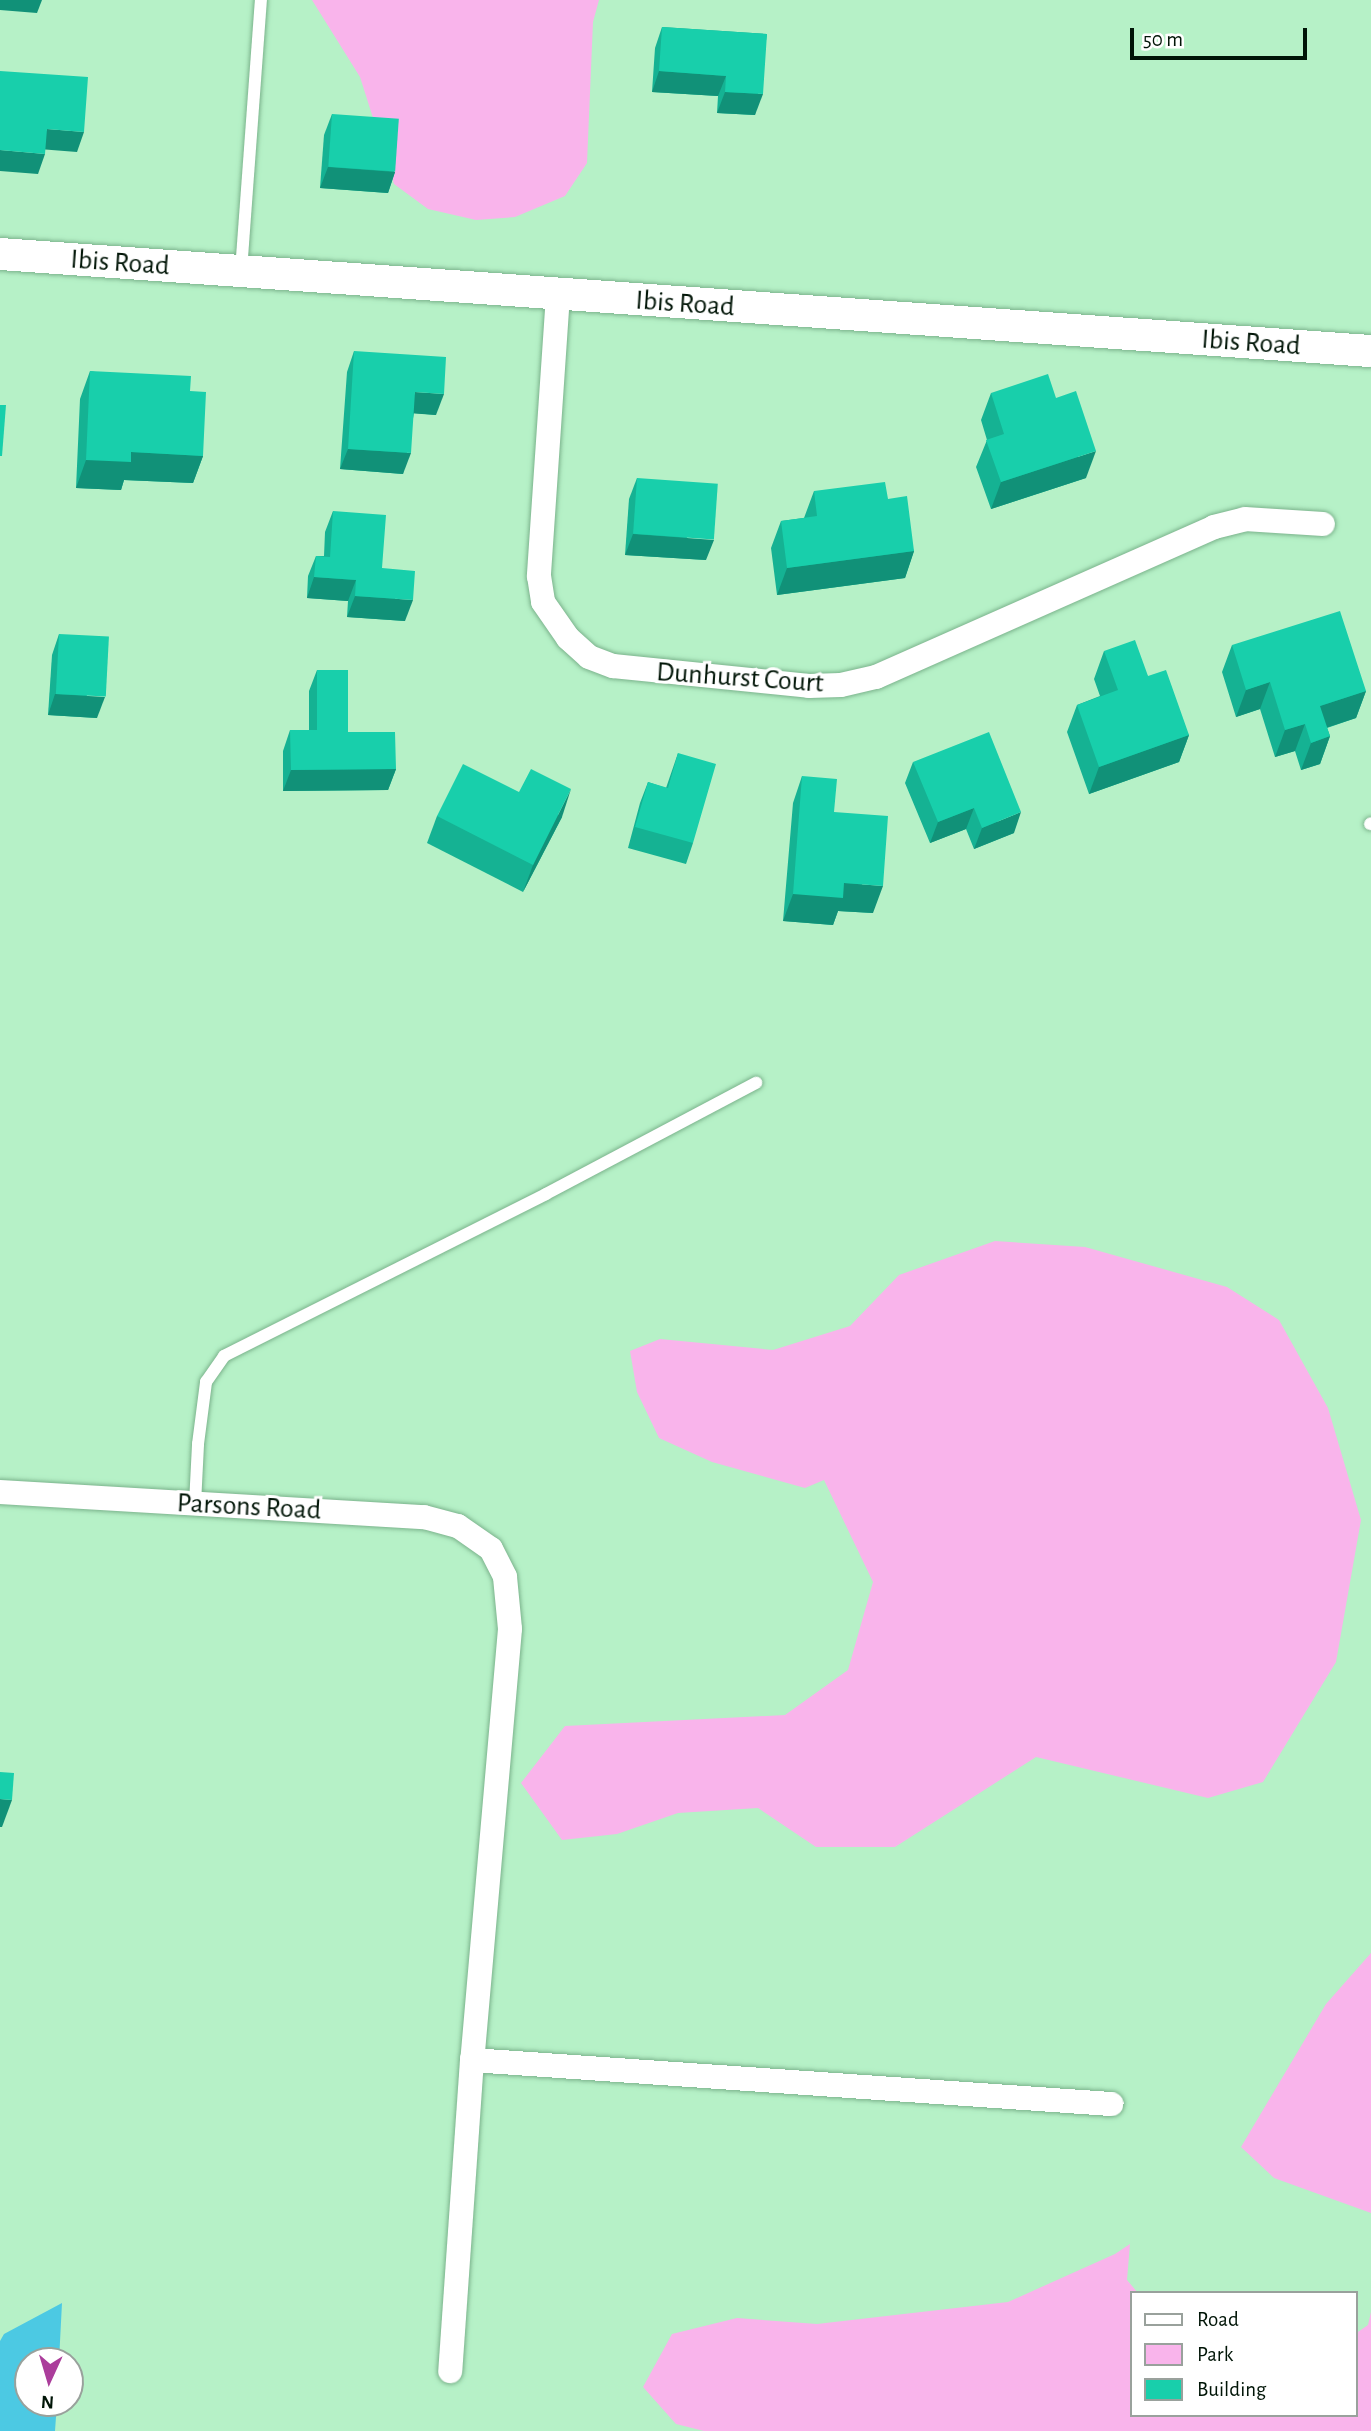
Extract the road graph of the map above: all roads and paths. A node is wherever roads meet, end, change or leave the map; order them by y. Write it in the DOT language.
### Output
graph roads {
  1 [pos="261,0"];
  2 [pos="0,254"];
  3 [pos="241,272"];
  4 [pos="558,295"];
  5 [pos="1371,351"];
  6 [pos="1323,524"];
  7 [pos="756,1083"];
  8 [pos="0,1492"];
  9 [pos="195,1504"];
  10 [pos="472,2060"];
  11 [pos="1111,2104"];
  12 [pos="450,2371"];
  1 -- 3 [label="lane"];
  2 -- 3 [label="street, Ibis Road"];
  3 -- 4 [label="street, Ibis Road"];
  4 -- 5 [label="street, Ibis Road"];
  4 -- 6 [label="street, Dunhurst Court"];
  7 -- 9 [label="lane"];
  8 -- 9 [label="street, Parsons Road"];
  9 -- 10 [label="street, Parsons Road"];
  10 -- 11 [label="street"];
  10 -- 12 [label="street"];
}
